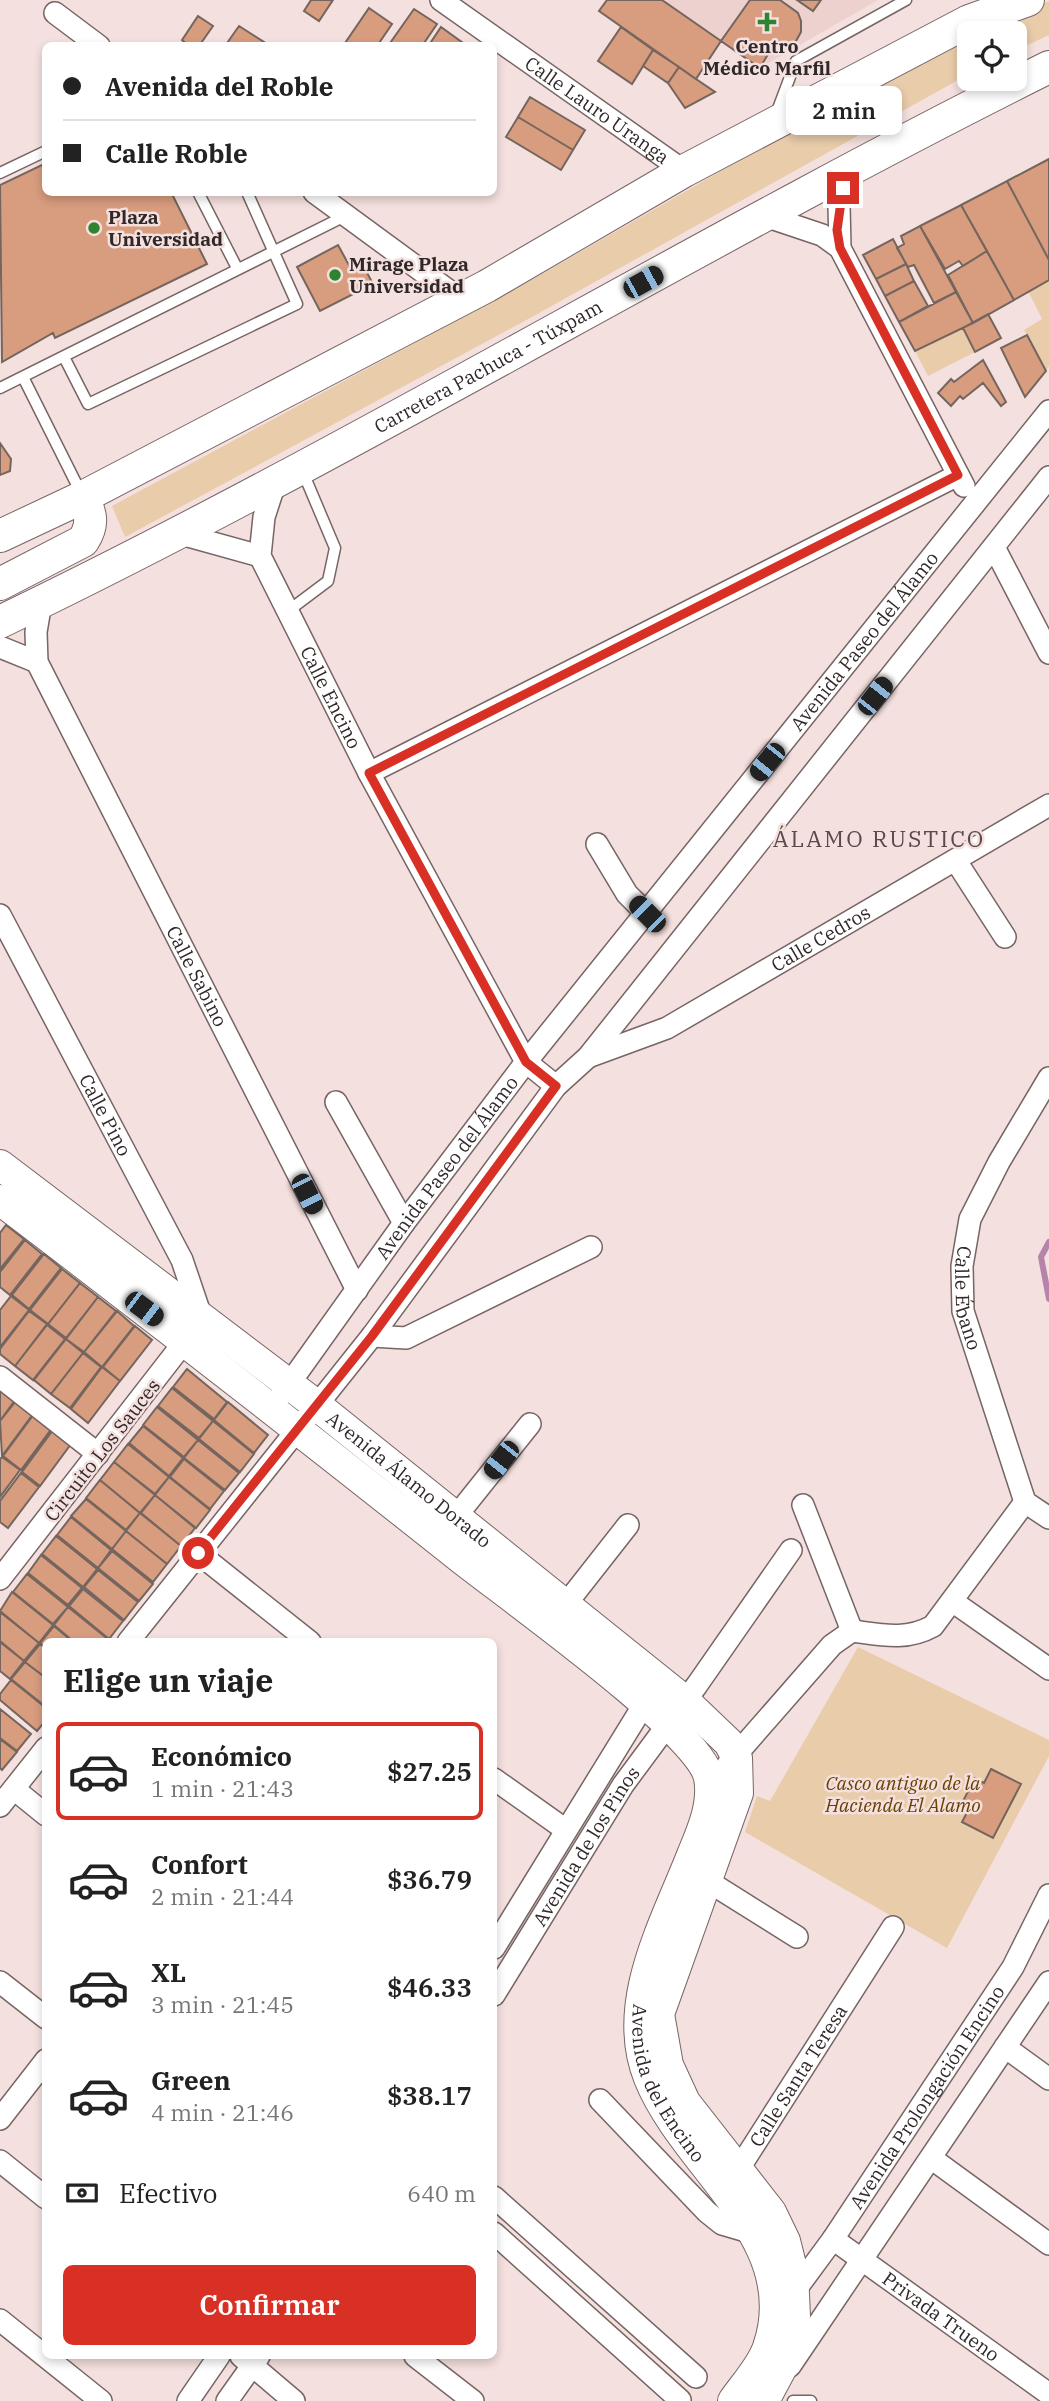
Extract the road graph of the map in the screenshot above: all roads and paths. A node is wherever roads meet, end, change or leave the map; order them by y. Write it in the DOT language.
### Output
graph roads {
  1 [pos="442,0"];
  2 [pos="906,0"];
  3 [pos="995,0"];
  4 [pos="1028,0"];
  5 [pos="55,13"];
  6 [pos="969,20"];
  7 [pos="94,42"];
  8 [pos="494,42"];
  9 [pos="497,44"];
  10 [pos="1049,67"];
  11 [pos="773,124"];
  12 [pos="42,153"];
  13 [pos="684,171"];
  14 [pos="847,171"];
  15 [pos="0,173"];
  16 [pos="200,196"];
  17 [pos="249,196"];
  18 [pos="320,196"];
  19 [pos="347,215"];
  20 [pos="765,216"];
  21 [pos="840,248"];
  22 [pos="275,251"];
  23 [pos="237,268"];
  24 [pos="460,299"];
  25 [pos="64,357"];
  26 [pos="23,377"];
  27 [pos="0,388"];
  28 [pos="1049,411"];
  29 [pos="958,475"];
  30 [pos="288,476"];
  31 [pos="1049,478"];
  32 [pos="83,497"];
  33 [pos="973,503"];
  34 [pos="177,534"];
  35 [pos="0,536"];
  36 [pos="993,547"];
  37 [pos="260,556"];
  38 [pos="0,584"];
  39 [pos="41,602"];
  40 [pos="288,611"];
  41 [pos="0,622"];
  42 [pos="0,647"];
  43 [pos="1049,653"];
  44 [pos="37,662"];
  45 [pos="369,773"];
  46 [pos="1049,805"];
  47 [pos="597,844"];
  48 [pos="956,861"];
  49 [pos="647,914"];
  50 [pos="0,915"];
  51 [pos="1004,937"];
  52 [pos="588,1057"];
  53 [pos="526,1062"];
  54 [pos="1049,1078"];
  55 [pos="556,1086"];
  56 [pos="336,1102"];
  57 [pos="0,1166"];
  58 [pos="0,1200"];
  59 [pos="404,1223"];
  60 [pos="591,1247"];
  61 [pos="357,1290"];
  62 [pos="194,1330"];
  63 [pos="372,1336"];
  64 [pos="0,1377"];
  65 [pos="280,1396"];
  66 [pos="307,1416"];
  67 [pos="530,1424"];
  68 [pos="98,1454"];
  69 [pos="1025,1502"];
  70 [pos="803,1505"];
  71 [pos="1049,1518"];
  72 [pos="454,1519"];
  73 [pos="628,1525"];
  74 [pos="791,1550"];
  75 [pos="8,1553"];
  76 [pos="198,1553"];
  77 [pos="0,1579"];
  78 [pos="952,1601"];
  79 [pos="566,1604"];
  80 [pos="852,1631"];
  81 [pos="131,1638"];
  82 [pos="305,1638"];
  83 [pos="1049,1669"];
  84 [pos="652,1691"];
  85 [pos="677,1713"];
  86 [pos="42,1753"];
  87 [pos="737,1758"];
  88 [pos="710,1779"];
  89 [pos="497,1781"];
  90 [pos="14,1789"];
  91 [pos="0,1806"];
  92 [pos="42,1812"];
  93 [pos="566,1830"];
  94 [pos="706,1880"];
  95 [pos="1049,1895"];
  96 [pos="525,1896"];
  97 [pos="542,1916"];
  98 [pos="893,1927"];
  99 [pos="797,1937"];
  100 [pos="497,1943"];
  101 [pos="0,1982"];
  102 [pos="1049,1982"];
  103 [pos="497,1990"];
  104 [pos="649,2008"];
  105 [pos="42,2015"];
  106 [pos="1005,2047"];
  107 [pos="42,2065"];
  108 [pos="1049,2079"];
  109 [pos="600,2100"];
  110 [pos="0,2119"];
  111 [pos="931,2158"];
  112 [pos="0,2161"];
  113 [pos="738,2170"];
  114 [pos="38,2192"];
  115 [pos="497,2200"];
  116 [pos="756,2234"];
  117 [pos="497,2236"];
  118 [pos="833,2239"];
  119 [pos="1049,2244"];
  120 [pos="861,2261"];
  121 [pos="794,2292"];
  122 [pos="0,2320"];
  123 [pos="42,2354"];
  124 [pos="49,2359"];
  125 [pos="217,2359"];
  126 [pos="250,2359"];
  127 [pos="252,2359"];
  128 [pos="419,2359"];
  129 [pos="695,2378"];
  130 [pos="1049,2394"];
  131 [pos="680,2400"];
  132 [pos="101,2401"];
  133 [pos="188,2401"];
  134 [pos="227,2401"];
  135 [pos="294,2401"];
  136 [pos="473,2401"];
  137 [pos="733,2401"];
  138 [pos="766,2401"];
  139 [pos="793,2401"];
  140 [pos="811,2401"];
  1 -- 8 [label="street, Calle Lauro Uranga"];
  2 -- 11 [label="lane"];
  3 -- 6 [label="street"];
  4 -- 6 [label="main road"];
  5 -- 7 [label="street"];
  6 -- 11 [label="main road"];
  9 -- 13 [label="street, Calle Lauro Uranga"];
  10 -- 14 [label="main road, Carretera Pachuca - Túxpam"];
  11 -- 13 [label="main road"];
  12 -- 15 [label="lane"];
  13 -- 24 [label="main road"];
  14 -- 20 [label="main road, Carretera Pachuca - Túxpam"];
  14 -- 21 [label="street"];
  16 -- 23 [label="lane"];
  17 -- 22 [label="lane"];
  18 -- 19 [label="street"];
  19 -- 22 [label="lane"];
  19 -- 24 [label="street"];
  20 -- 21 [label="street"];
  20 -- 30 [label="main road, Carretera Pachuca - Túxpam"];
  21 -- 29 [label="street"];
  22 -- 23 [label="lane"];
  22 -- 25 [label="lane"];
  23 -- 25 [label="lane"];
  24 -- 32 [label="main road"];
  25 -- 26 [label="lane"];
  26 -- 27 [label="lane"];
  26 -- 32 [label="lane"];
  28 -- 33 [label="street, Avenida Paseo del Álamo"];
  29 -- 33 [label="street"];
  29 -- 45 [label="street"];
  30 -- 34 [label="main road, Carretera Pachuca - Túxpam"];
  30 -- 37 [label="street"];
  30 -- 40 [label="lane"];
  31 -- 36 [label="street, Avenida Paseo del Álamo"];
  32 -- 35 [label="main road"];
  32 -- 38 [label="main road"];
  33 -- 49 [label="street, Avenida Paseo del Álamo"];
  34 -- 37 [label="street"];
  34 -- 39 [label="main road, Carretera Pachuca - Túxpam"];
  36 -- 43 [label="street"];
  36 -- 52 [label="street, Avenida Paseo del Álamo"];
  37 -- 40 [label="street, Calle Encino"];
  39 -- 41 [label="main road, Carretera Pachuca - Túxpam"];
  39 -- 44 [label="street, Calle Sabino"];
  40 -- 45 [label="street, Calle Encino"];
  42 -- 44 [label="street"];
  44 -- 61 [label="street, Calle Sabino"];
  45 -- 53 [label="street, Calle Encino"];
  46 -- 48 [label="street, Calle Cedros"];
  47 -- 49 [label="street"];
  48 -- 51 [label="street"];
  48 -- 52 [label="street, Calle Cedros"];
  49 -- 53 [label="street, Avenida Paseo del Álamo"];
  50 -- 62 [label="street, Calle Pino"];
  52 -- 55 [label="street, Avenida Paseo del Álamo"];
  53 -- 55 [label="street, Calle Encino"];
  53 -- 59 [label="street, Avenida Paseo del Álamo"];
  54 -- 69 [label="street, Calle Ébano"];
  55 -- 63 [label="street, Avenida Paseo del Álamo"];
  56 -- 59 [label="street"];
  57 -- 62 [label="street, Avenida Álamo Dorado"];
  58 -- 62 [label="street, Avenida Álamo Dorado"];
  59 -- 61 [label="street, Avenida Paseo del Álamo"];
  60 -- 63 [label="street"];
  61 -- 65 [label="street, Avenida Paseo del Álamo"];
  62 -- 65 [label="street, Avenida Álamo Dorado"];
  62 -- 68 [label="street, Circuito Los Sauces"];
  63 -- 66 [label="street, Avenida Paseo del Álamo"];
  64 -- 68 [label="street"];
  65 -- 66 [label="street, Avenida Álamo Dorado"];
  66 -- 72 [label="street, Avenida Álamo Dorado"];
  66 -- 76 [label="street, Avenida Paseo del Álamo"];
  66 -- 84 [label="street, Avenida Álamo Dorado"];
  67 -- 72 [label="street"];
  68 -- 75 [label="street, Circuito Los Sauces"];
  69 -- 71 [label="street"];
  69 -- 78 [label="street"];
  70 -- 80 [label="street"];
  72 -- 79 [label="street, Avenida Álamo Dorado"];
  73 -- 79 [label="street"];
  74 -- 85 [label="street, Avenida de los Pinos"];
  75 -- 77 [label="street, Circuito Los Sauces"];
  76 -- 81 [label="street, Avenida Paseo del Álamo"];
  76 -- 82 [label="street"];
  78 -- 80 [label="street"];
  78 -- 83 [label="street"];
  79 -- 84 [label="street, Avenida Álamo Dorado"];
  80 -- 87 [label="street"];
  84 -- 85 [label="street, Avenida Álamo Dorado"];
  84 -- 93 [label="street, Avenida de los Pinos"];
  85 -- 87 [label="street, Avenida Álamo Dorado"];
  85 -- 88 [label="street, Avenida Álamo Dorado"];
  85 -- 97 [label="street, Avenida de los Pinos"];
  86 -- 90 [label="street"];
  87 -- 88 [label="street"];
  87 -- 94 [label="street, Avenida del Encino"];
  88 -- 104 [label="street, Avenida del Encino"];
  89 -- 93 [label="street"];
  90 -- 91 [label="street"];
  90 -- 92 [label="street"];
  93 -- 96 [label="street, Avenida de los Pinos"];
  94 -- 99 [label="street"];
  94 -- 104 [label="street, Avenida del Encino"];
  95 -- 118 [label="street, Avenida Prolongación Encino"];
  96 -- 97 [label="street"];
  96 -- 100 [label="street, Avenida de los Pinos"];
  97 -- 103 [label="street, Avenida de los Pinos"];
  98 -- 113 [label="street, Calle Santa Teresa"];
  101 -- 105 [label="street"];
  102 -- 106 [label="street"];
  104 -- 113 [label="street, Avenida del Encino"];
  104 -- 116 [label="street, Avenida del Encino"];
  106 -- 108 [label="street"];
  106 -- 111 [label="street"];
  107 -- 110 [label="street"];
  109 -- 116 [label="street"];
  111 -- 119 [label="street"];
  111 -- 120 [label="street"];
  112 -- 114 [label="street"];
  113 -- 121 [label="street, Avenida del Encino"];
  115 -- 129 [label="street"];
  116 -- 137 [label="street, Avenida del Encino"];
  117 -- 131 [label="street"];
  118 -- 120 [label="street, Privada Trueno"];
  118 -- 121 [label="street, Avenida Prolongación Encino"];
  120 -- 130 [label="street, Privada Trueno"];
  120 -- 138 [label="street"];
  121 -- 138 [label="street, Avenida del Encino"];
  122 -- 123 [label="street"];
  124 -- 132 [label="street"];
  125 -- 133 [label="street"];
  126 -- 134 [label="street"];
  127 -- 135 [label="street"];
  128 -- 136 [label="street"];
  139 -- 140 [label="lane"];
}
